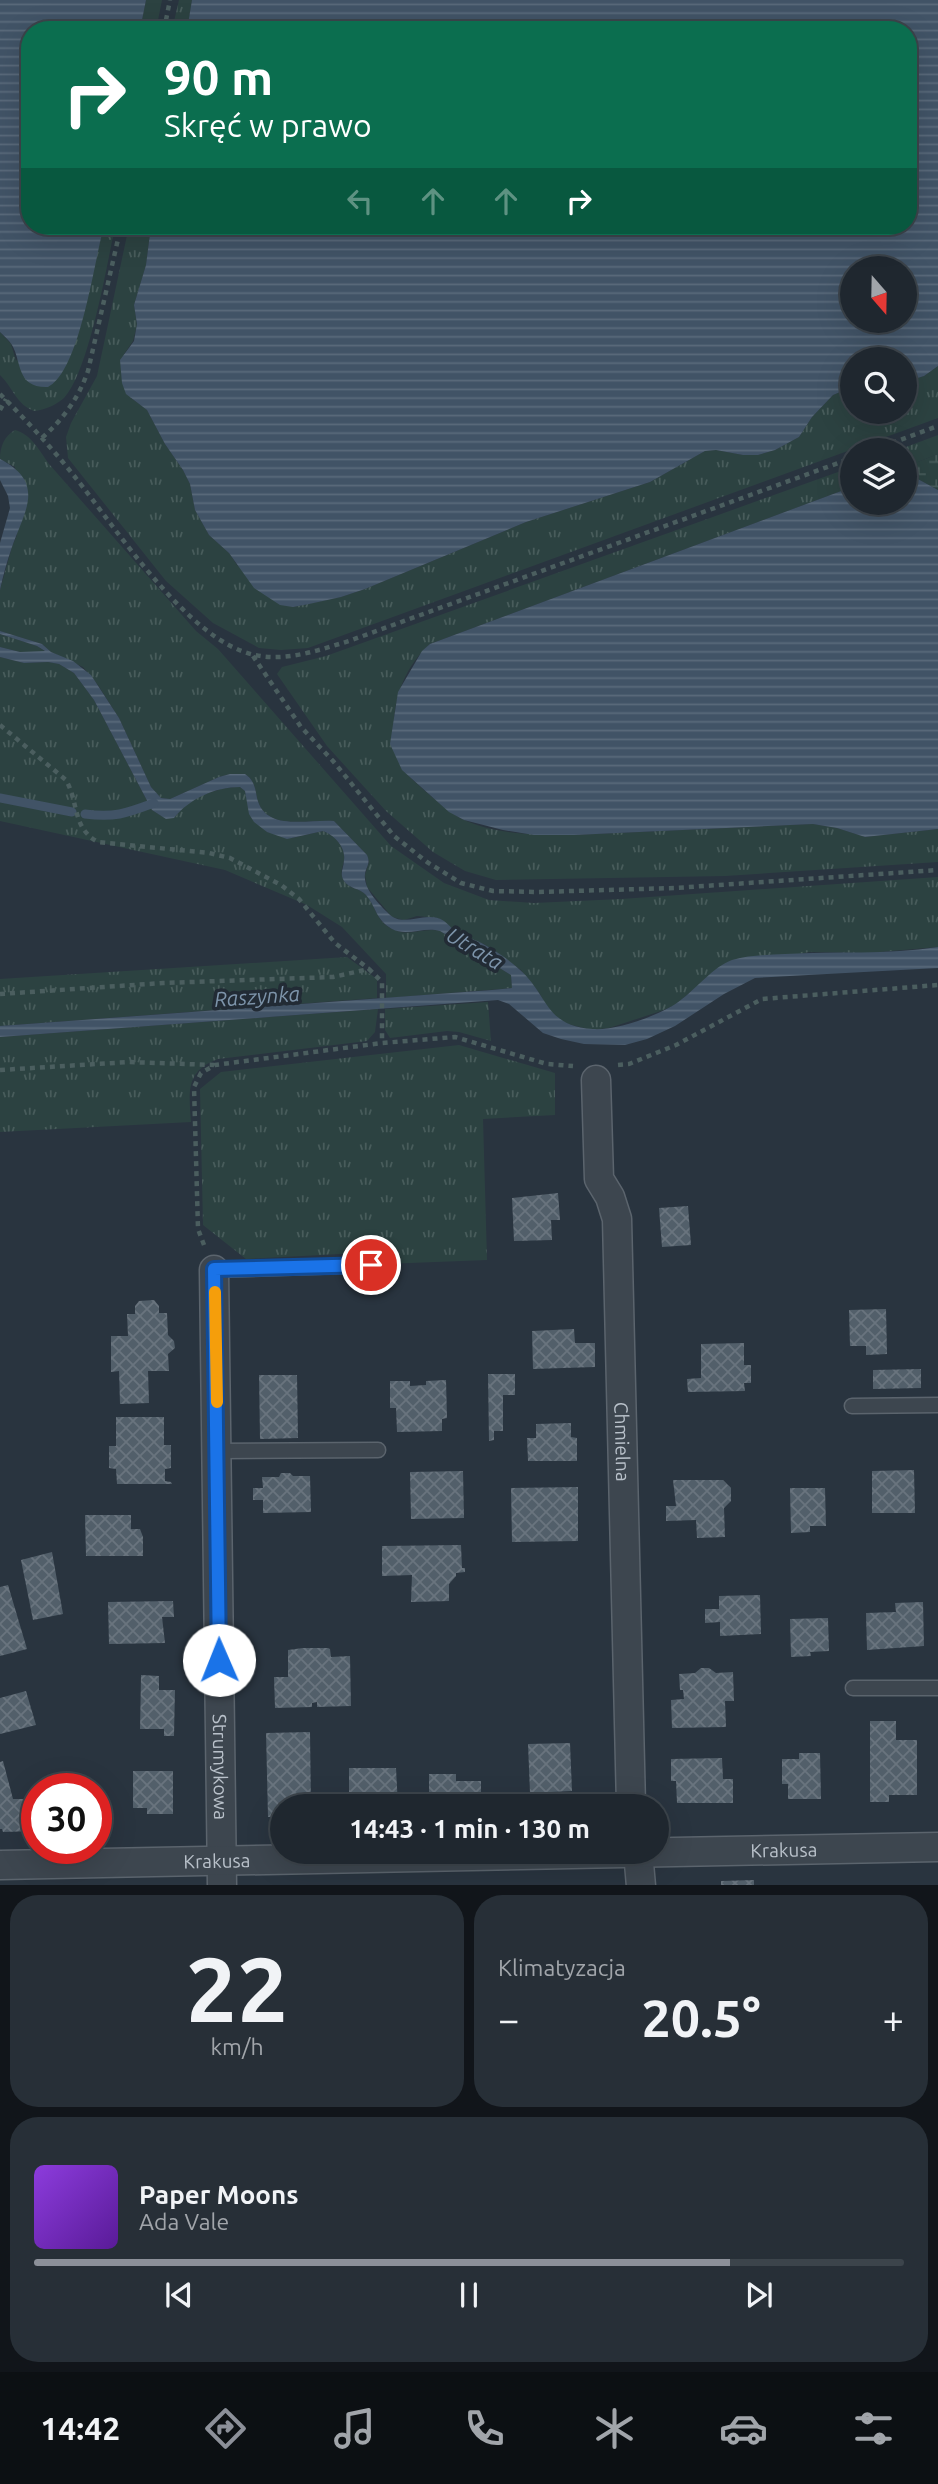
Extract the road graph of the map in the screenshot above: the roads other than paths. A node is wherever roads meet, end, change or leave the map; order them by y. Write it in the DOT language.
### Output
graph roads {
  1 [pos="596,1080"];
  2 [pos="371,1265"];
  3 [pos="214,1269"];
  4 [pos="938,1405"];
  5 [pos="852,1406"];
  6 [pos="378,1450"];
  7 [pos="217,1451"];
  8 [pos="853,1688"];
  9 [pos="938,1688"];
  10 [pos="631,1794"];
  11 [pos="938,1847"];
  12 [pos="669,1851"];
  13 [pos="400,1864"];
  14 [pos="639,1864"];
  15 [pos="0,1865"];
  16 [pos="222,1873"];
  17 [pos="641,1885"];
  1 -- 10 [label="street, Chmielna"];
  2 -- 3 [label="lane"];
  3 -- 7 [label="street, Strumykowa"];
  4 -- 5 [label="lane"];
  6 -- 7 [label="lane"];
  7 -- 16 [label="street, Strumykowa"];
  8 -- 9 [label="lane"];
  11 -- 12 [label="street, Krakusa"];
  13 -- 16 [label="street, Krakusa"];
  14 -- 17 [label="street"];
  15 -- 16 [label="street, Krakusa"];
}
